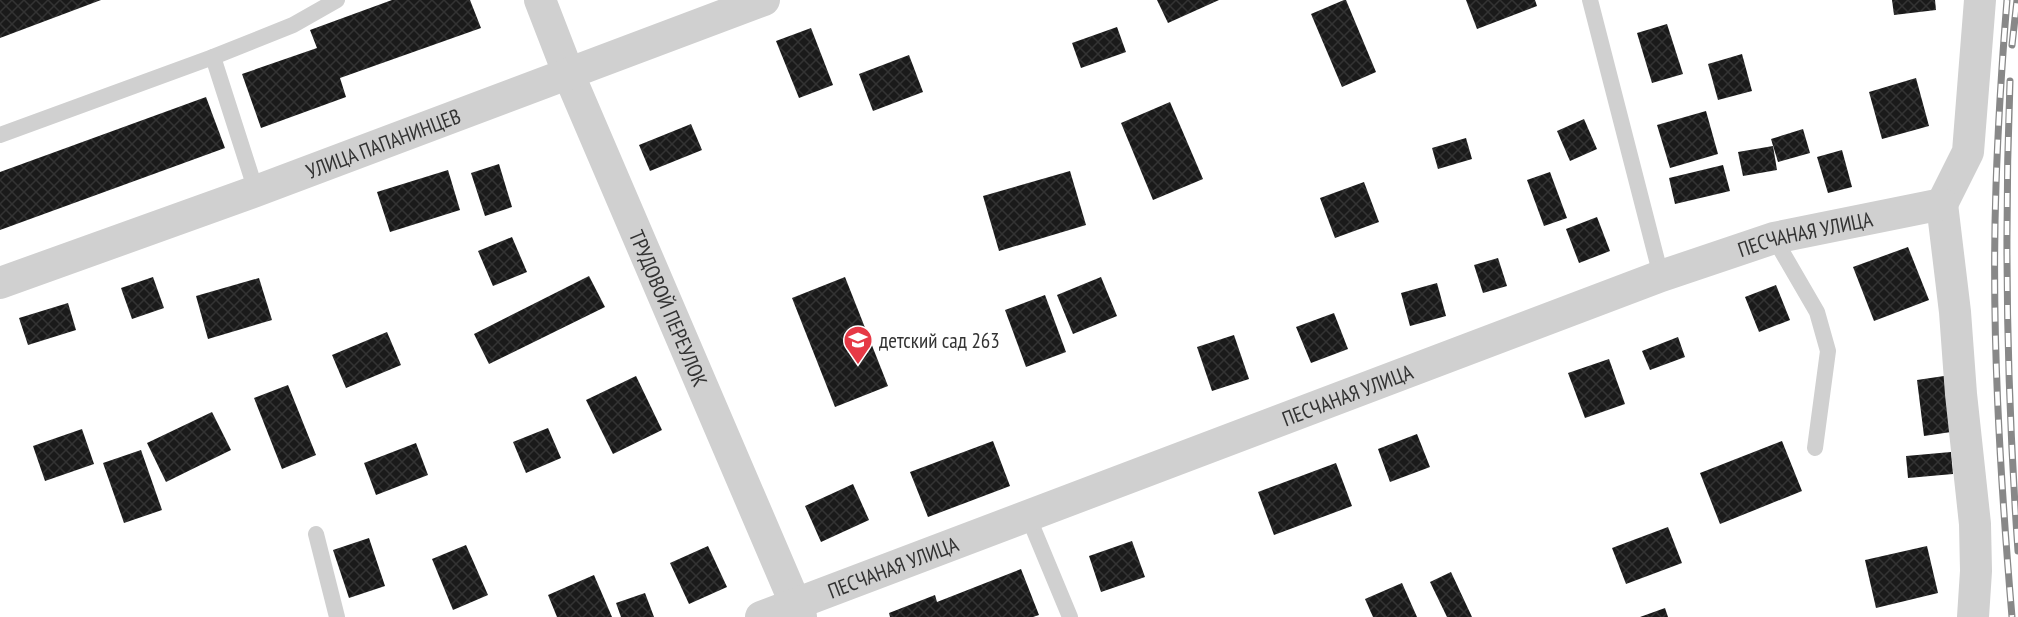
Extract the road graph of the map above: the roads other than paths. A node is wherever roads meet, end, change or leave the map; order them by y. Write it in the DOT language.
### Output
graph roads {
  1 [pos="337,0"];
  2 [pos="540,0"];
  3 [pos="764,0"];
  4 [pos="1590,0"];
  5 [pos="1980,0"];
  6 [pos="213,57"];
  7 [pos="569,75"];
  8 [pos="0,135"];
  9 [pos="256,191"];
  10 [pos="1942,204"];
  11 [pos="1774,238"];
  12 [pos="1660,276"];
  13 [pos="0,283"];
  14 [pos="1815,448"];
  15 [pos="1028,516"];
  16 [pos="316,534"];
  17 [pos="799,610"];
  18 [pos="337,617"];
  19 [pos="761,617"];
  20 [pos="1070,617"];
  21 [pos="1973,617"];
  1 -- 6 [label="lane"];
  2 -- 7 [label="street, ТРУДОВОЙ ПЕРЕУЛОК"];
  3 -- 7 [label="street, УЛИЦА ПАПАНИНЦЕВ"];
  4 -- 12 [label="lane"];
  5 -- 10 [label="street"];
  6 -- 8 [label="lane"];
  6 -- 9 [label="lane"];
  7 -- 9 [label="street, УЛИЦА ПАПАНИНЦЕВ"];
  7 -- 17 [label="street, ТРУДОВОЙ ПЕРЕУЛОК"];
  9 -- 13 [label="street, УЛИЦА ПАПАНИНЦЕВ"];
  10 -- 11 [label="street, ПЕСЧАНАЯ УЛИЦА"];
  10 -- 21 [label="street"];
  11 -- 12 [label="street, ПЕСЧАНАЯ УЛИЦА"];
  11 -- 14 [label="lane"];
  12 -- 15 [label="street, ПЕСЧАНАЯ УЛИЦА"];
  15 -- 17 [label="street, ПЕСЧАНАЯ УЛИЦА"];
  15 -- 20 [label="lane"];
  16 -- 18 [label="lane"];
  17 -- 19 [label="street, ПЕСЧАНАЯ УЛИЦА"];
}
